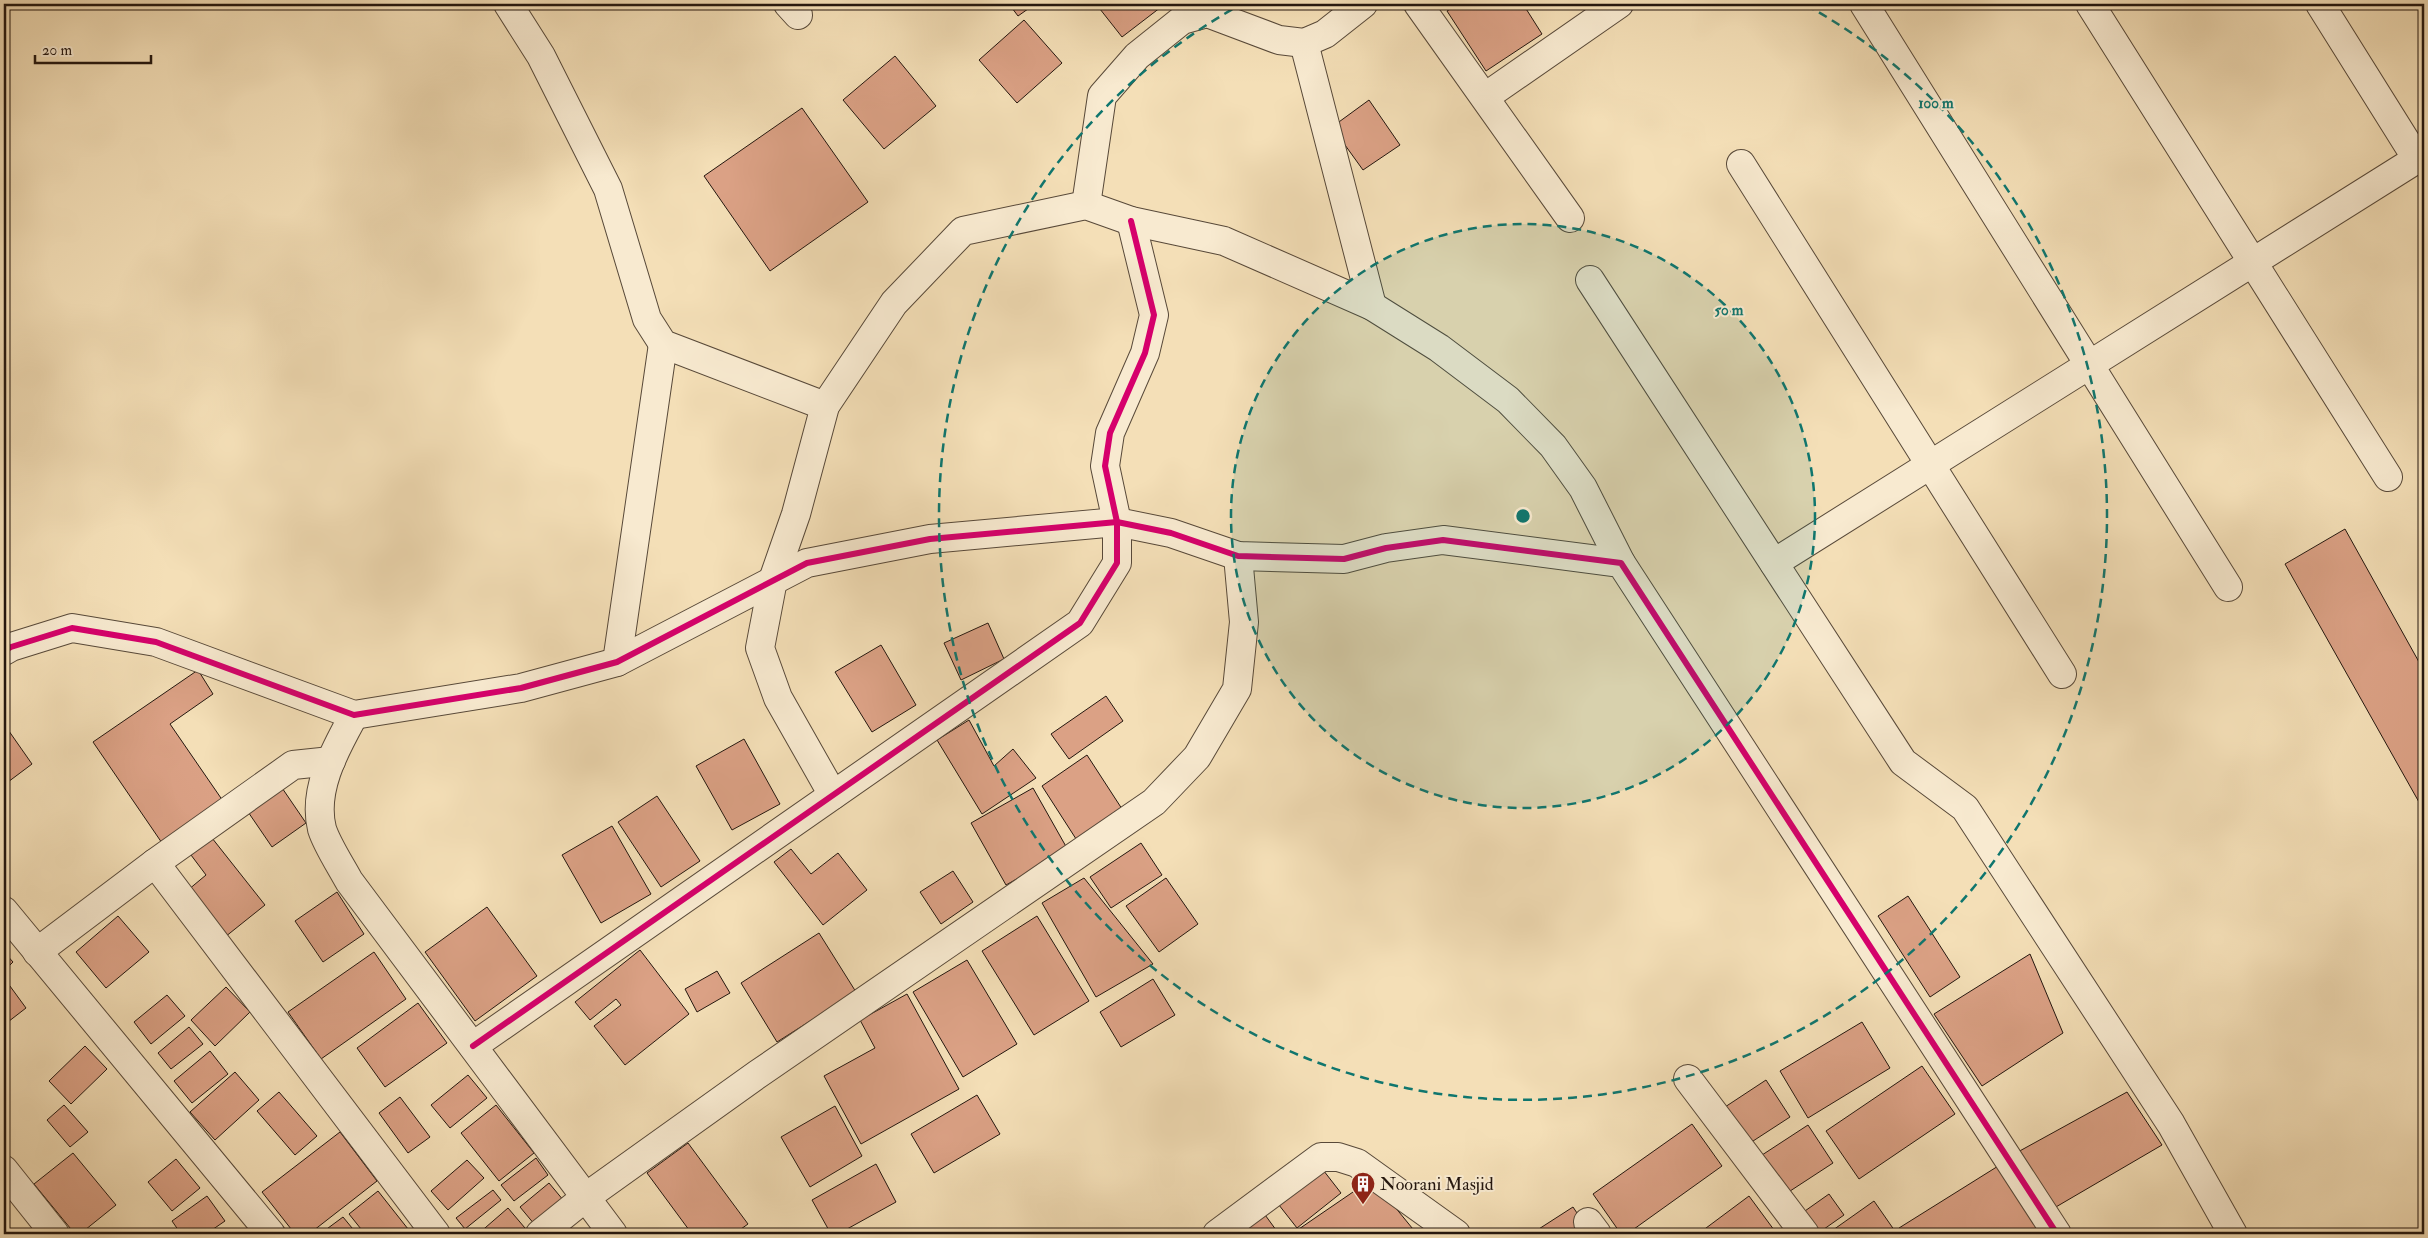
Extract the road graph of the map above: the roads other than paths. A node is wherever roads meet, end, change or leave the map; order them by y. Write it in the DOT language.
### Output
graph roads {
  1 [pos="508,4"];
  2 [pos="1363,4"];
  3 [pos="1418,4"];
  4 [pos="1619,4"];
  5 [pos="1864,4"];
  6 [pos="2090,4"];
  7 [pos="2320,4"];
  8 [pos="1203,8"];
  9 [pos="1304,43"];
  10 [pos="1484,97"];
  11 [pos="1741,164"];
  12 [pos="1086,205"];
  13 [pos="1570,218"];
  14 [pos="1131,221"];
  15 [pos="2252,262"];
  16 [pos="1590,280"];
  17 [pos="1372,306"];
  18 [pos="664,344"];
  19 [pos="2089,365"];
  20 [pos="825,406"];
  21 [pos="1930,465"];
  22 [pos="2388,477"];
  23 [pos="1117,522"];
  24 [pos="1075,526"];
  25 [pos="1238,556"];
  26 [pos="1117,563"];
  27 [pos="1620,563"];
  28 [pos="1774,563"];
  29 [pos="773,580"];
  30 [pos="2228,587"];
  31 [pos="4,651"];
  32 [pos="617,662"];
  33 [pos="2062,674"];
  34 [pos="354,716"];
  35 [pos="332,761"];
  36 [pos="833,795"];
  37 [pos="155,863"];
  38 [pos="4,912"];
  39 [pos="37,952"];
  40 [pos="473,1046"];
  41 [pos="1688,1079"];
  42 [pos="4,1170"];
  43 [pos="586,1196"];
  44 [pos="55,1234"];
  45 [pos="271,1234"];
  46 [pos="436,1234"];
  47 [pos="540,1234"];
  48 [pos="613,1234"];
  49 [pos="1217,1234"];
  50 [pos="1456,1234"];
  51 [pos="1805,1234"];
  52 [pos="2057,1234"];
  53 [pos="2233,1234"];
  1 -- 18 [label="street"];
  2 -- 9 [label="street"];
  3 -- 10 [label="street"];
  4 -- 10 [label="street"];
  5 -- 19 [label="street"];
  6 -- 15 [label="street"];
  7 -- 15 [label="street"];
  8 -- 9 [label="street"];
  8 -- 12 [label="street"];
  9 -- 17 [label="street"];
  10 -- 13 [label="street"];
  11 -- 21 [label="street"];
  12 -- 14 [label="street"];
  12 -- 20 [label="street"];
  14 -- 17 [label="street"];
  14 -- 23 [label="street"];
  15 -- 19 [label="street"];
  15 -- 22 [label="street"];
  16 -- 28 [label="street"];
  17 -- 27 [label="street"];
  18 -- 20 [label="street"];
  18 -- 32 [label="street"];
  19 -- 21 [label="street"];
  19 -- 30 [label="street"];
  20 -- 29 [label="street"];
  21 -- 28 [label="street"];
  21 -- 33 [label="street"];
  23 -- 24 [label="street"];
  23 -- 25 [label="street"];
  23 -- 26 [label="street"];
  24 -- 26 [label="street"];
  24 -- 29 [label="street"];
  25 -- 27 [label="street"];
  25 -- 43 [label="street"];
  26 -- 36 [label="street"];
  27 -- 52 [label="street"];
  28 -- 53 [label="street"];
  29 -- 32 [label="street"];
  29 -- 36 [label="street"];
  31 -- 34 [label="street"];
  32 -- 34 [label="street"];
  34 -- 35 [label="street"];
  35 -- 37 [label="street"];
  35 -- 40 [label="street"];
  36 -- 40 [label="street"];
  37 -- 39 [label="street"];
  37 -- 46 [label="street"];
  38 -- 39 [label="street"];
  39 -- 45 [label="street"];
  40 -- 43 [label="street"];
  41 -- 51 [label="street"];
  42 -- 44 [label="street"];
  43 -- 47 [label="street"];
  43 -- 48 [label="street"];
  49 -- 50 [label="street"];
}
